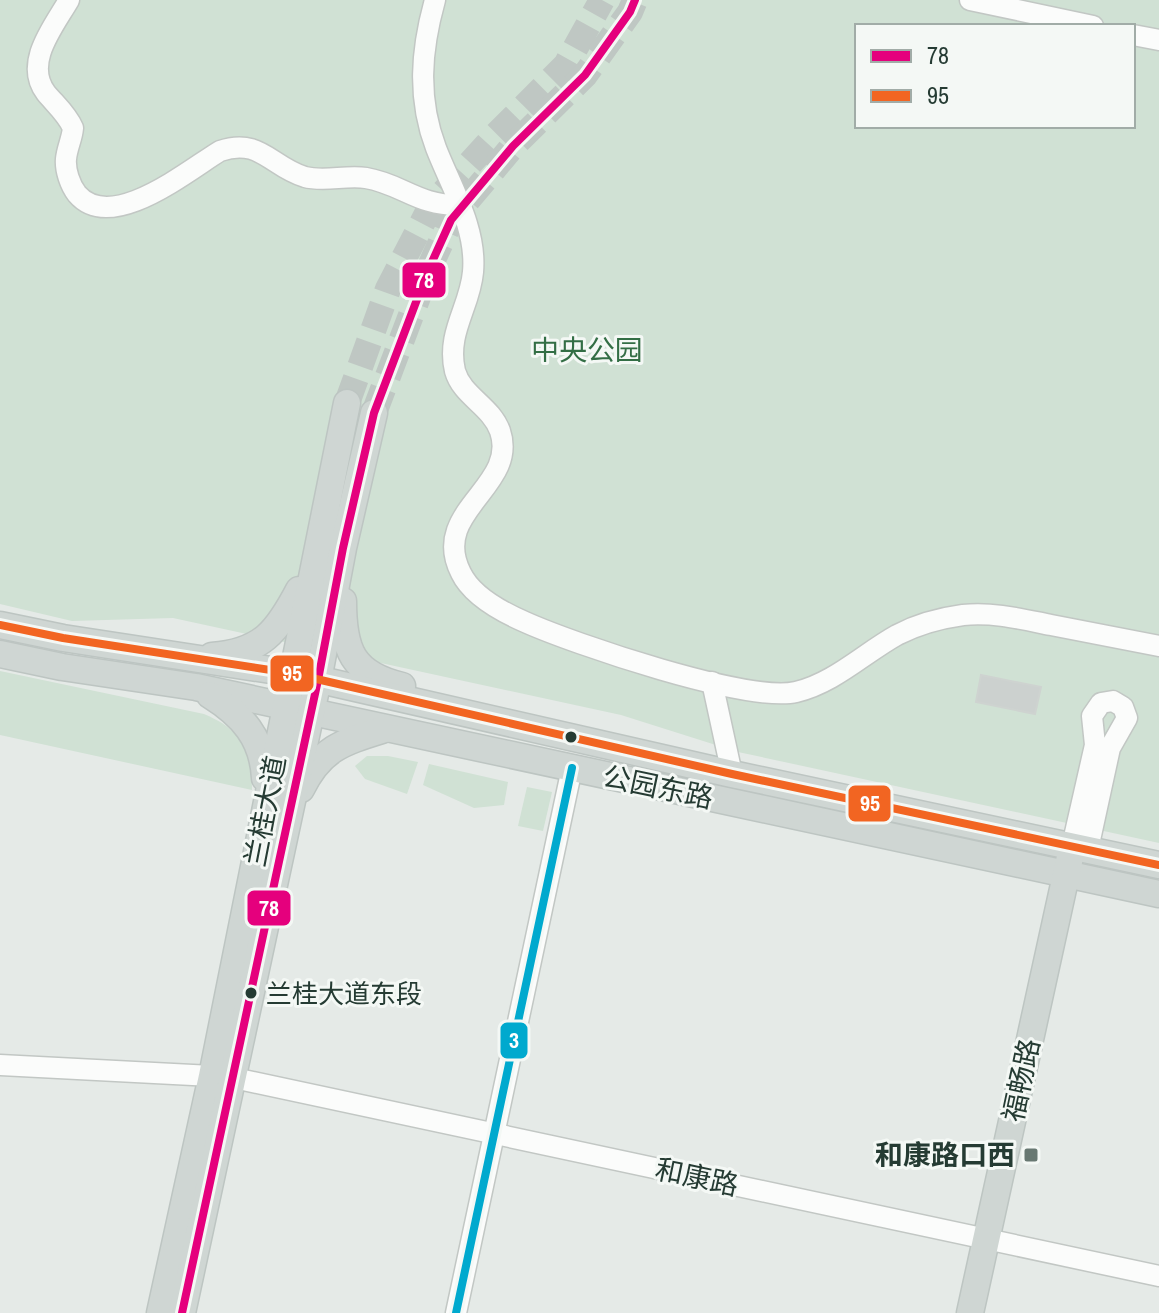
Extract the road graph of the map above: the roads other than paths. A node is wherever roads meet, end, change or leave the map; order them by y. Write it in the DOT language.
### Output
graph roads {
  1 [pos="69,0"];
  2 [pos="435,0"];
  3 [pos="970,0"];
  4 [pos="1084,24"];
  5 [pos="1135,35"];
  6 [pos="1159,40"];
  7 [pos="460,205"];
  8 [pos="347,403"];
  9 [pos="374,413"];
  10 [pos="343,548"];
  11 [pos="312,566"];
  12 [pos="0,625"];
  13 [pos="1159,646"];
  14 [pos="0,654"];
  15 [pos="185,658"];
  16 [pos="290,673"];
  17 [pos="318,680"];
  18 [pos="712,682"];
  19 [pos="196,687"];
  20 [pos="284,707"];
  21 [pos="311,713"];
  22 [pos="498,721"];
  23 [pos="385,729"];
  24 [pos="572,768"];
  25 [pos="732,774"];
  26 [pos="278,810"];
  27 [pos="1080,848"];
  28 [pos="1159,865"];
  29 [pos="1074,876"];
  30 [pos="1159,894"];
  31 [pos="0,1065"];
  32 [pos="223,1077"];
  33 [pos="494,1134"];
  34 [pos="993,1240"];
  35 [pos="1159,1276"];
  36 [pos="160,1313"];
  37 [pos="182,1313"];
  38 [pos="456,1313"];
  39 [pos="970,1313"];
  40 [pos="985,1313"];
  1 -- 7 [label="street"];
  2 -- 7 [label="street"];
  3 -- 4 [label="street"];
  5 -- 6 [label="street"];
  7 -- 18 [label="street"];
  8 -- 11 [label="main road, 兰桂大道"];
  9 -- 10 [label="main road, 兰桂大道"];
  10 -- 17 [label="main road, 兰桂大道"];
  10 -- 22 [label="main road"];
  11 -- 15 [label="main road"];
  11 -- 16 [label="main road, 兰桂大道"];
  12 -- 15 [label="main road, 公园东路"];
  13 -- 18 [label="street"];
  14 -- 19 [label="main road, 公园东路"];
  15 -- 16 [label="main road, 公园东路"];
  16 -- 17 [label="main road, 公园东路"];
  16 -- 20 [label="main road, 兰桂大道"];
  17 -- 21 [label="main road, 兰桂大道"];
  17 -- 22 [label="main road, 公园东路"];
  18 -- 25 [label="street"];
  19 -- 20 [label="main road, 公园东路"];
  19 -- 26 [label="main road"];
  20 -- 21 [label="main road, 公园东路"];
  20 -- 26 [label="main road, 兰桂大道"];
  21 -- 23 [label="main road, 公园东路"];
  21 -- 26 [label="main road, 兰桂大道"];
  22 -- 25 [label="main road, 公园东路"];
  23 -- 24 [label="main road, 公园东路"];
  23 -- 26 [label="main road"];
  24 -- 29 [label="main road, 公园东路"];
  24 -- 33 [label="street"];
  25 -- 27 [label="main road, 公园东路"];
  26 -- 32 [label="main road, 兰桂大道"];
  27 -- 27 [label="street"];
  27 -- 28 [label="main road, 公园东路"];
  27 -- 29 [label="main road, 福畅路"];
  29 -- 30 [label="main road, 公园东路"];
  29 -- 34 [label="main road, 福畅路"];
  31 -- 32 [label="street, 和康路"];
  32 -- 33 [label="street, 和康路"];
  32 -- 36 [label="main road, 兰桂大道"];
  32 -- 37 [label="main road, 兰桂大道"];
  33 -- 34 [label="street, 和康路"];
  33 -- 38 [label="street"];
  34 -- 35 [label="street, 和康路"];
  34 -- 39 [label="main road, 福畅路"];
  34 -- 40 [label="main road, 福畅路"];
}
